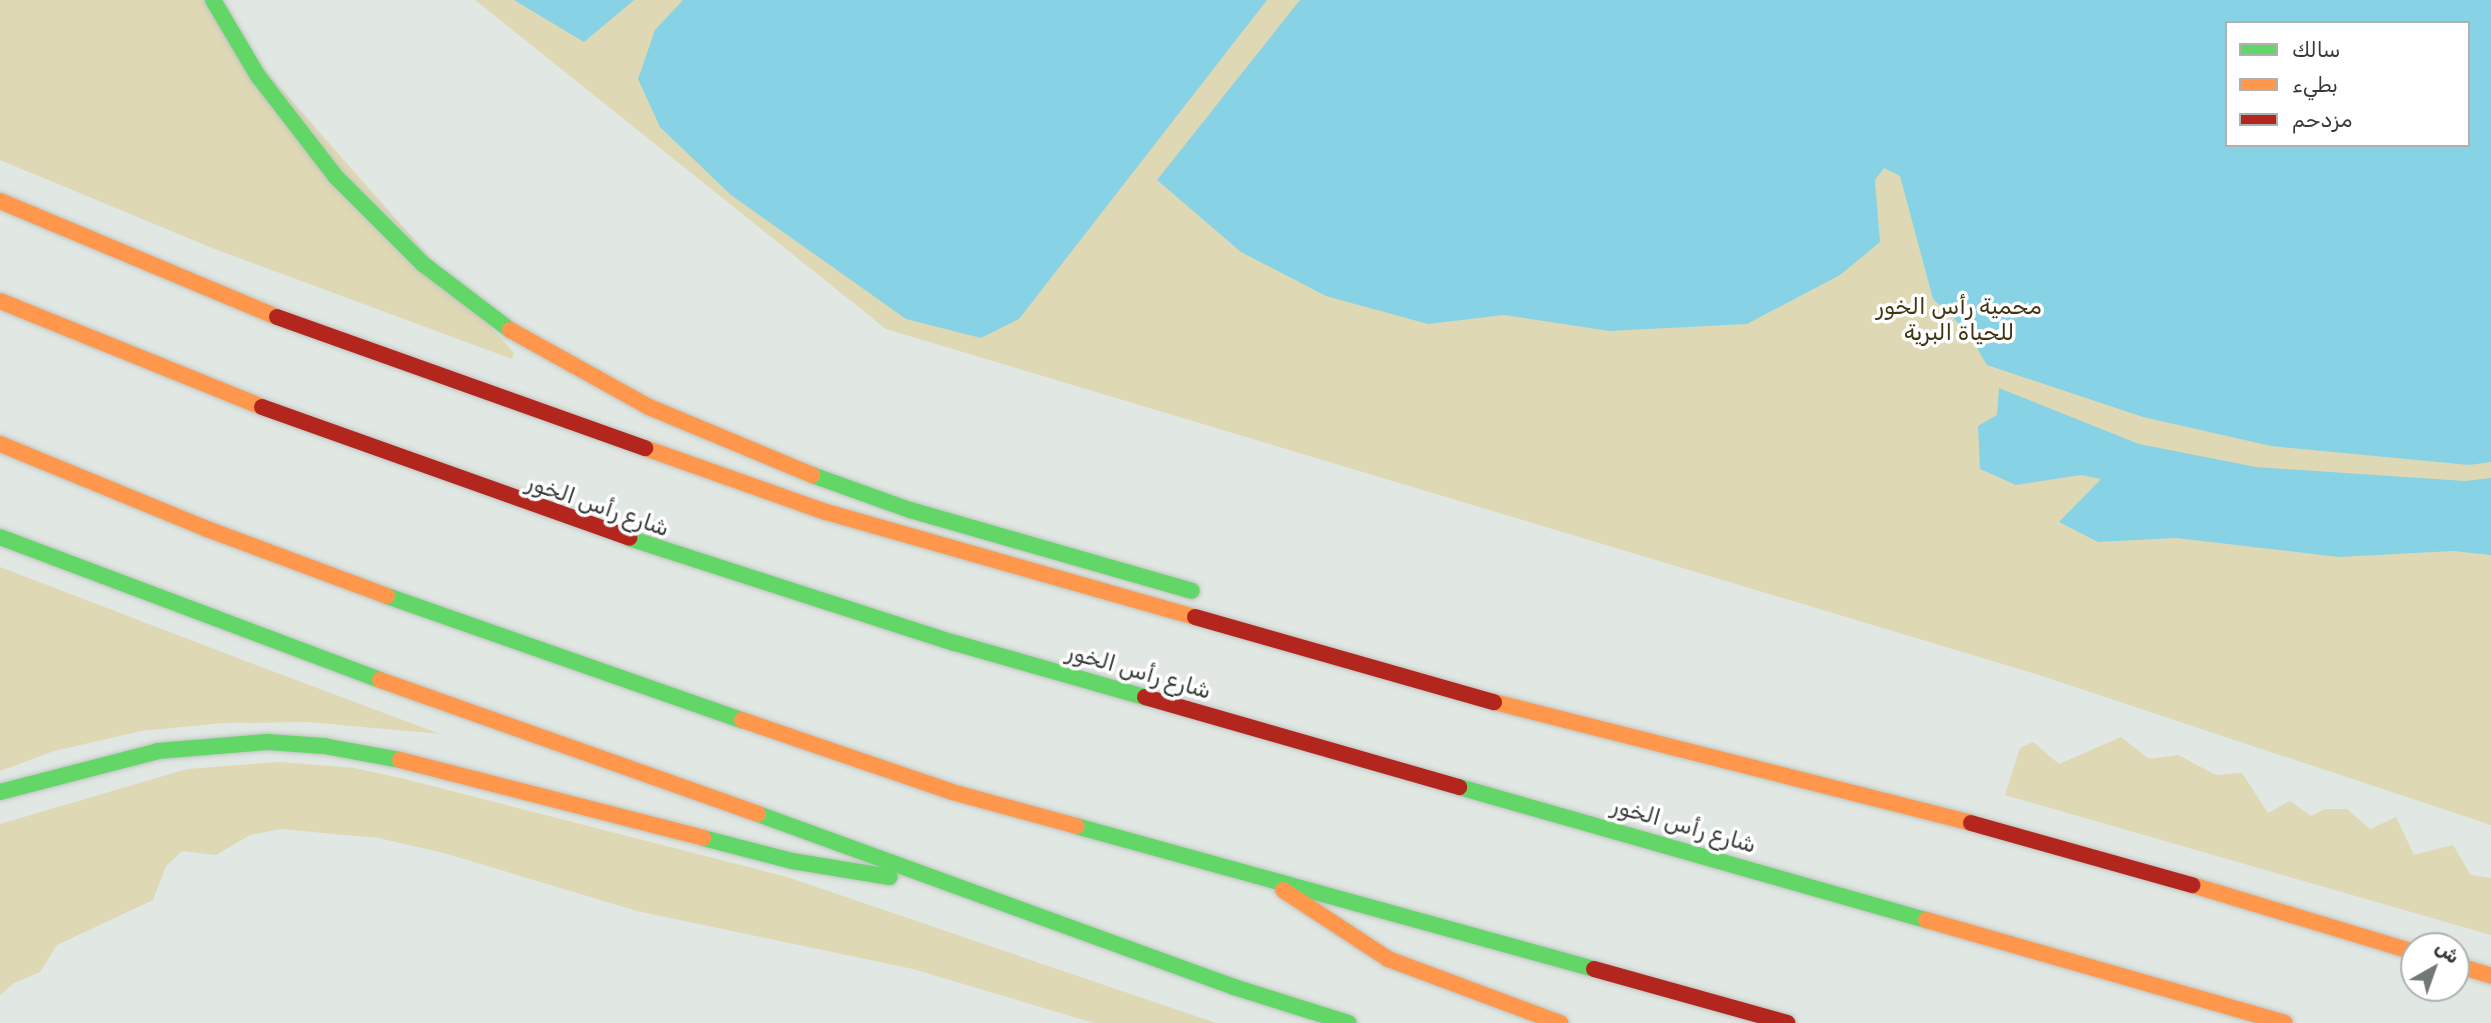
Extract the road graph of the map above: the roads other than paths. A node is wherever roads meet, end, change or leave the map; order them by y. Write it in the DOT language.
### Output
graph roads {
  1 [pos="213,0"];
  2 [pos="0,201"];
  3 [pos="0,301"];
  4 [pos="0,444"];
  5 [pos="0,537"];
  6 [pos="1209,596"];
  7 [pos="1448,670"];
  8 [pos="1549,718"];
  9 [pos="0,792"];
  10 [pos="1268,878"];
  11 [pos="943,879"];
  12 [pos="2400,949"];
  13 [pos="2470,969"];
  14 [pos="2491,976"];
  15 [pos="1348,1023"];
  16 [pos="1560,1023"];
  17 [pos="1788,1023"];
  18 [pos="2285,1023"];
  1 -- 6 [label="highway"];
  2 -- 8 [label="highway"];
  3 -- 18 [label="highway, شارع رأس الخور"];
  4 -- 10 [label="highway"];
  5 -- 11 [label="highway"];
  7 -- 8 [label="highway"];
  8 -- 12 [label="highway"];
  9 -- 11 [label="highway"];
  10 -- 16 [label="highway"];
  10 -- 17 [label="highway"];
  11 -- 15 [label="highway"];
  13 -- 14 [label="highway"];
}
